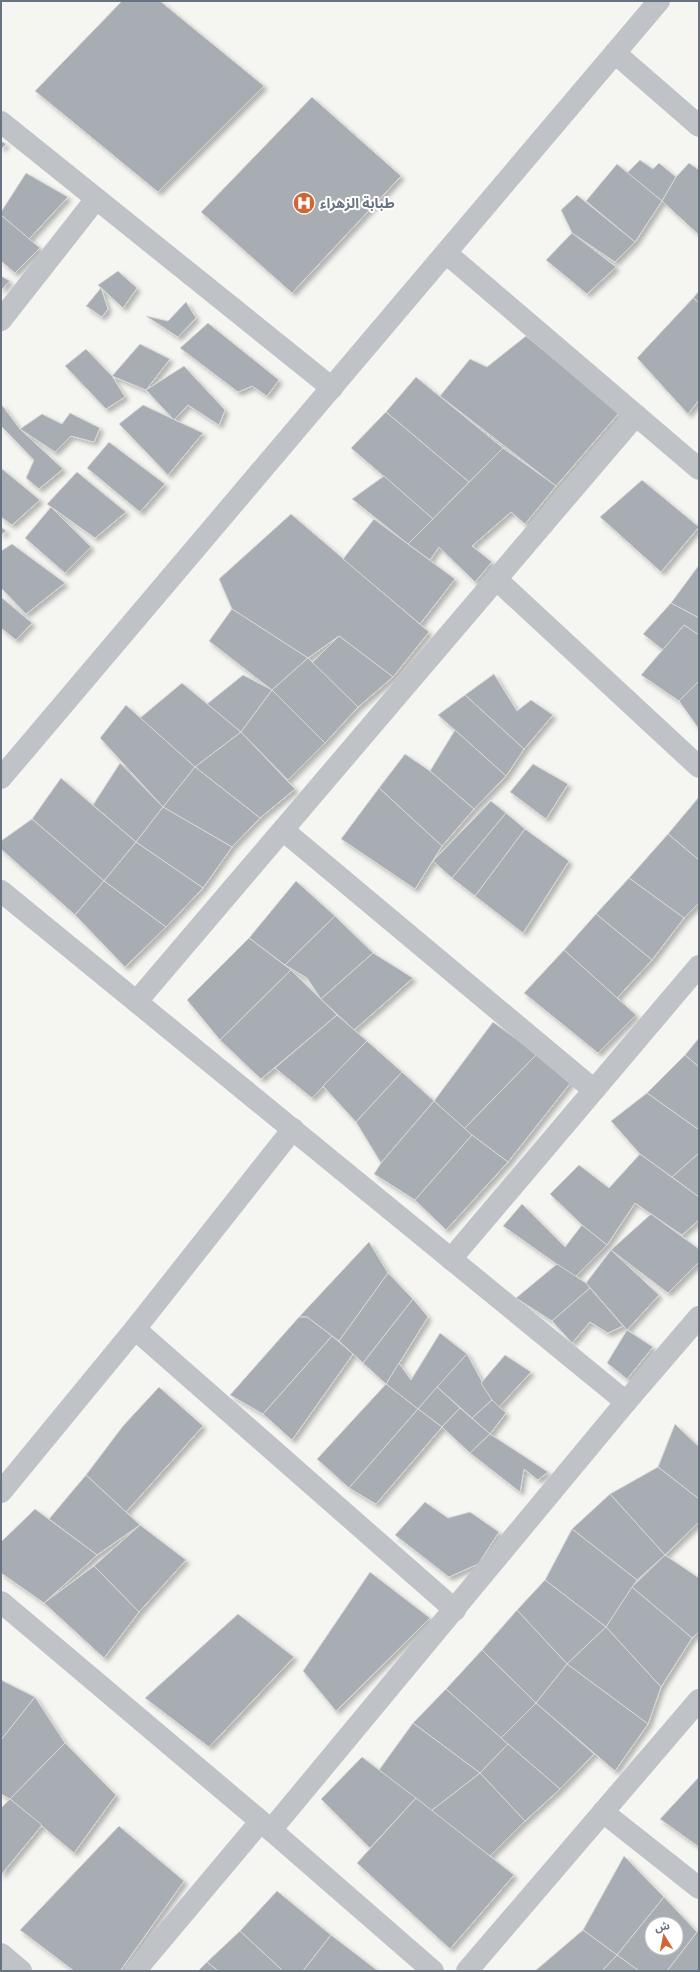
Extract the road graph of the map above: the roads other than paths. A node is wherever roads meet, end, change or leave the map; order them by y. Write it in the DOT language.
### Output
graph roads {
  1 [pos="659,1"];
  2 [pos="615,53"];
  3 [pos="1,122"];
  4 [pos="699,126"];
  5 [pos="96,199"];
  6 [pos="446,254"];
  7 [pos="1,320"];
  8 [pos="332,388"];
  9 [pos="636,415"];
  10 [pos="699,469"];
  11 [pos="496,579"];
  12 [pos="699,767"];
  13 [pos="1,778"];
  14 [pos="283,830"];
  15 [pos="1,891"];
  16 [pos="699,966"];
  17 [pos="137,1001"];
  18 [pos="594,1090"];
  19 [pos="293,1129"];
  20 [pos="451,1258"];
  21 [pos="699,1317"];
  22 [pos="135,1329"];
  23 [pos="626,1402"];
  24 [pos="1,1492"];
  25 [pos="1,1602"];
  26 [pos="455,1610"];
  27 [pos="699,1700"];
  28 [pos="603,1812"];
  29 [pos="266,1826"];
  30 [pos="699,1888"];
  31 [pos="1,1954"];
  32 [pos="21,1971"];
  33 [pos="135,1971"];
  34 [pos="433,1971"];
  35 [pos="467,1971"];
  1 -- 2 [label="street"];
  2 -- 4 [label="street"];
  2 -- 6 [label="street"];
  3 -- 5 [label="street"];
  5 -- 7 [label="street"];
  5 -- 8 [label="street"];
  6 -- 8 [label="street"];
  6 -- 9 [label="street"];
  8 -- 13 [label="street"];
  9 -- 10 [label="street"];
  9 -- 11 [label="street"];
  11 -- 12 [label="street"];
  11 -- 14 [label="street"];
  14 -- 17 [label="street"];
  14 -- 18 [label="street"];
  15 -- 17 [label="street"];
  16 -- 18 [label="street"];
  17 -- 19 [label="street"];
  18 -- 20 [label="street"];
  19 -- 20 [label="street"];
  19 -- 22 [label="street"];
  20 -- 23 [label="street"];
  21 -- 23 [label="street"];
  22 -- 24 [label="street"];
  22 -- 26 [label="street"];
  23 -- 26 [label="street"];
  25 -- 29 [label="street"];
  26 -- 29 [label="street"];
  27 -- 28 [label="street"];
  28 -- 30 [label="street"];
  28 -- 35 [label="street"];
  29 -- 33 [label="street"];
  29 -- 34 [label="street"];
  31 -- 32 [label="street"];
}
